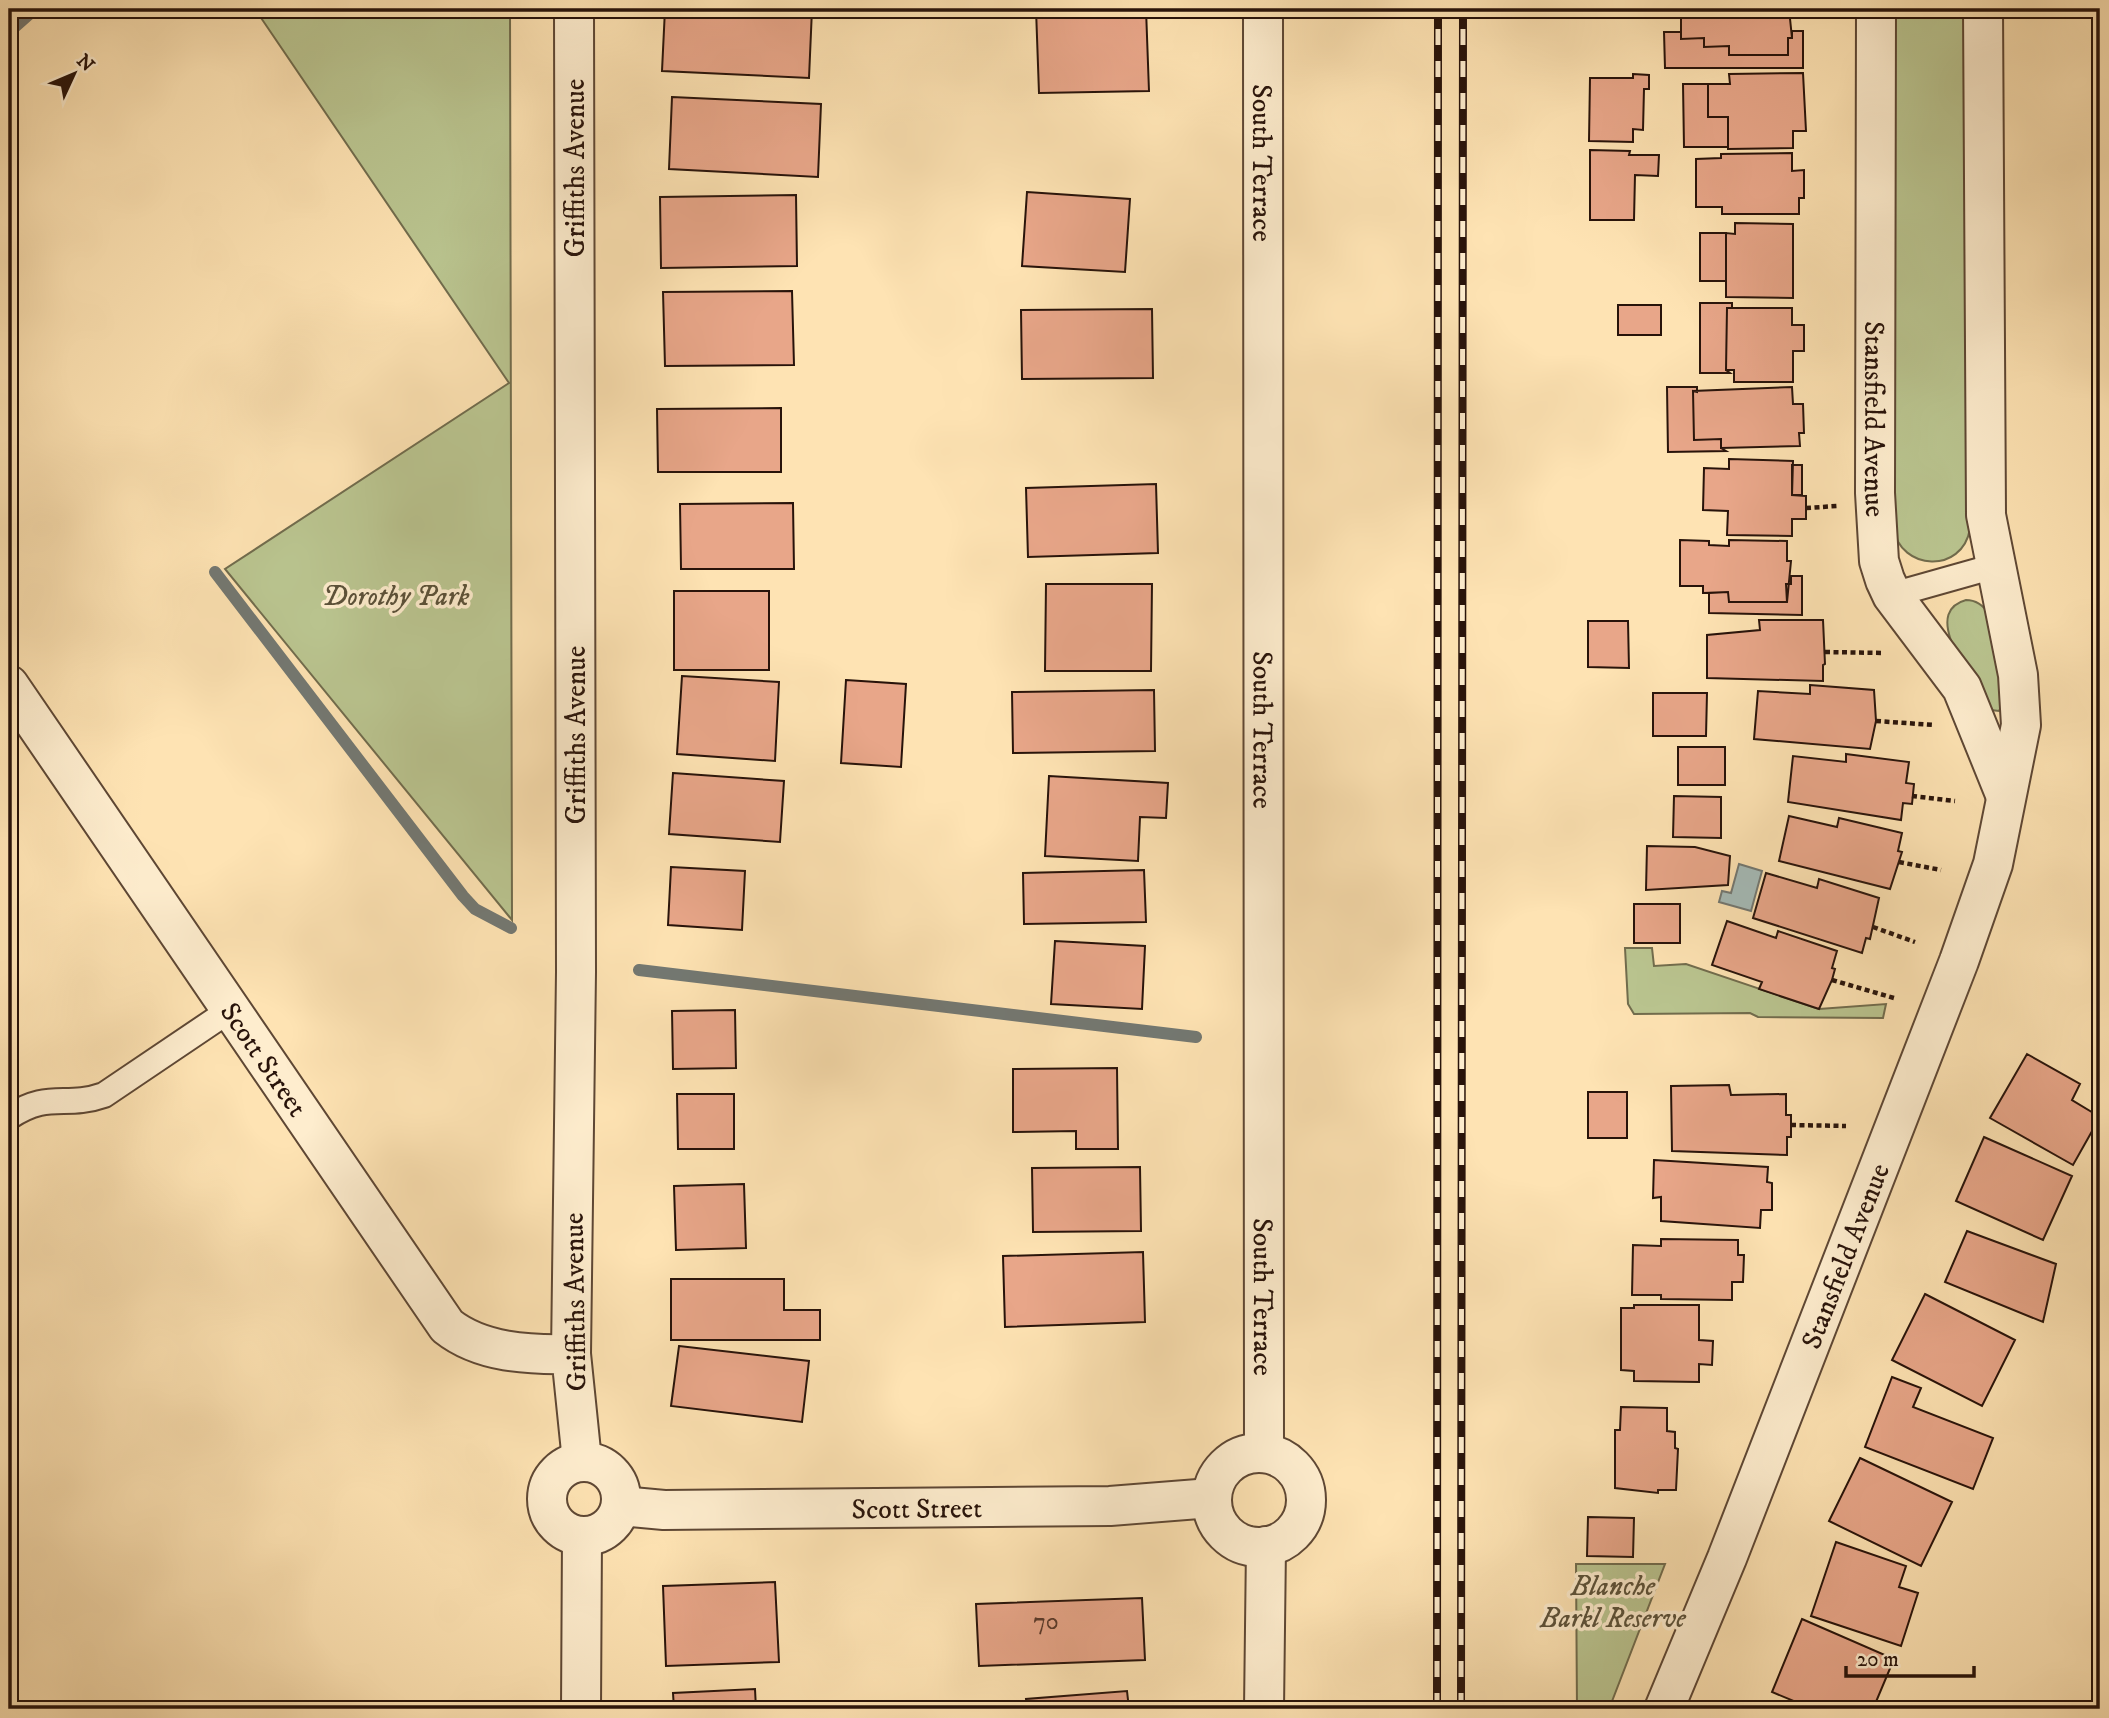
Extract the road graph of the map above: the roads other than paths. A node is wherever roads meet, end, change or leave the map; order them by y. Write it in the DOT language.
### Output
graph roads {
  1 [pos="574,9"];
  2 [pos="1263,9"];
  3 [pos="1876,9"];
  4 [pos="1983,9"];
  5 [pos="1995,566"];
  6 [pos="1892,595"];
  7 [pos="9,685"];
  8 [pos="2005,794"];
  9 [pos="230,1010"];
  10 [pos="9,1117"];
  11 [pos="571,1354"];
  12 [pos="1264,1453"];
  13 [pos="582,1461"];
  14 [pos="1212,1498"];
  15 [pos="621,1506"];
  16 [pos="582,1536"];
  17 [pos="1266,1546"];
  18 [pos="581,1709"];
  19 [pos="1264,1709"];
  20 [pos="1664,1709"];
  1 -- 11 [label="street, Griffiths Avenue"];
  2 -- 12 [label="street, South Terrace"];
  3 -- 6 [label="street, Stansfield Avenue"];
  4 -- 5 [label="street, Stansfield Avenue"];
  5 -- 6 [label="lane"];
  5 -- 8 [label="street, Stansfield Avenue"];
  6 -- 8 [label="street, Stansfield Avenue"];
  7 -- 9 [label="street, Scott Street"];
  8 -- 20 [label="street, Stansfield Avenue"];
  9 -- 10 [label="lane"];
  9 -- 11 [label="street, Scott Street"];
  11 -- 13 [label="street, Griffiths Avenue"];
  12 -- 14 [label="street"];
  12 -- 17 [label="street"];
  13 -- 15 [label="street"];
  13 -- 16 [label="street"];
  14 -- 15 [label="street, Scott Street"];
  14 -- 17 [label="street"];
  15 -- 16 [label="street"];
  16 -- 18 [label="street"];
  17 -- 19 [label="street"];
}
